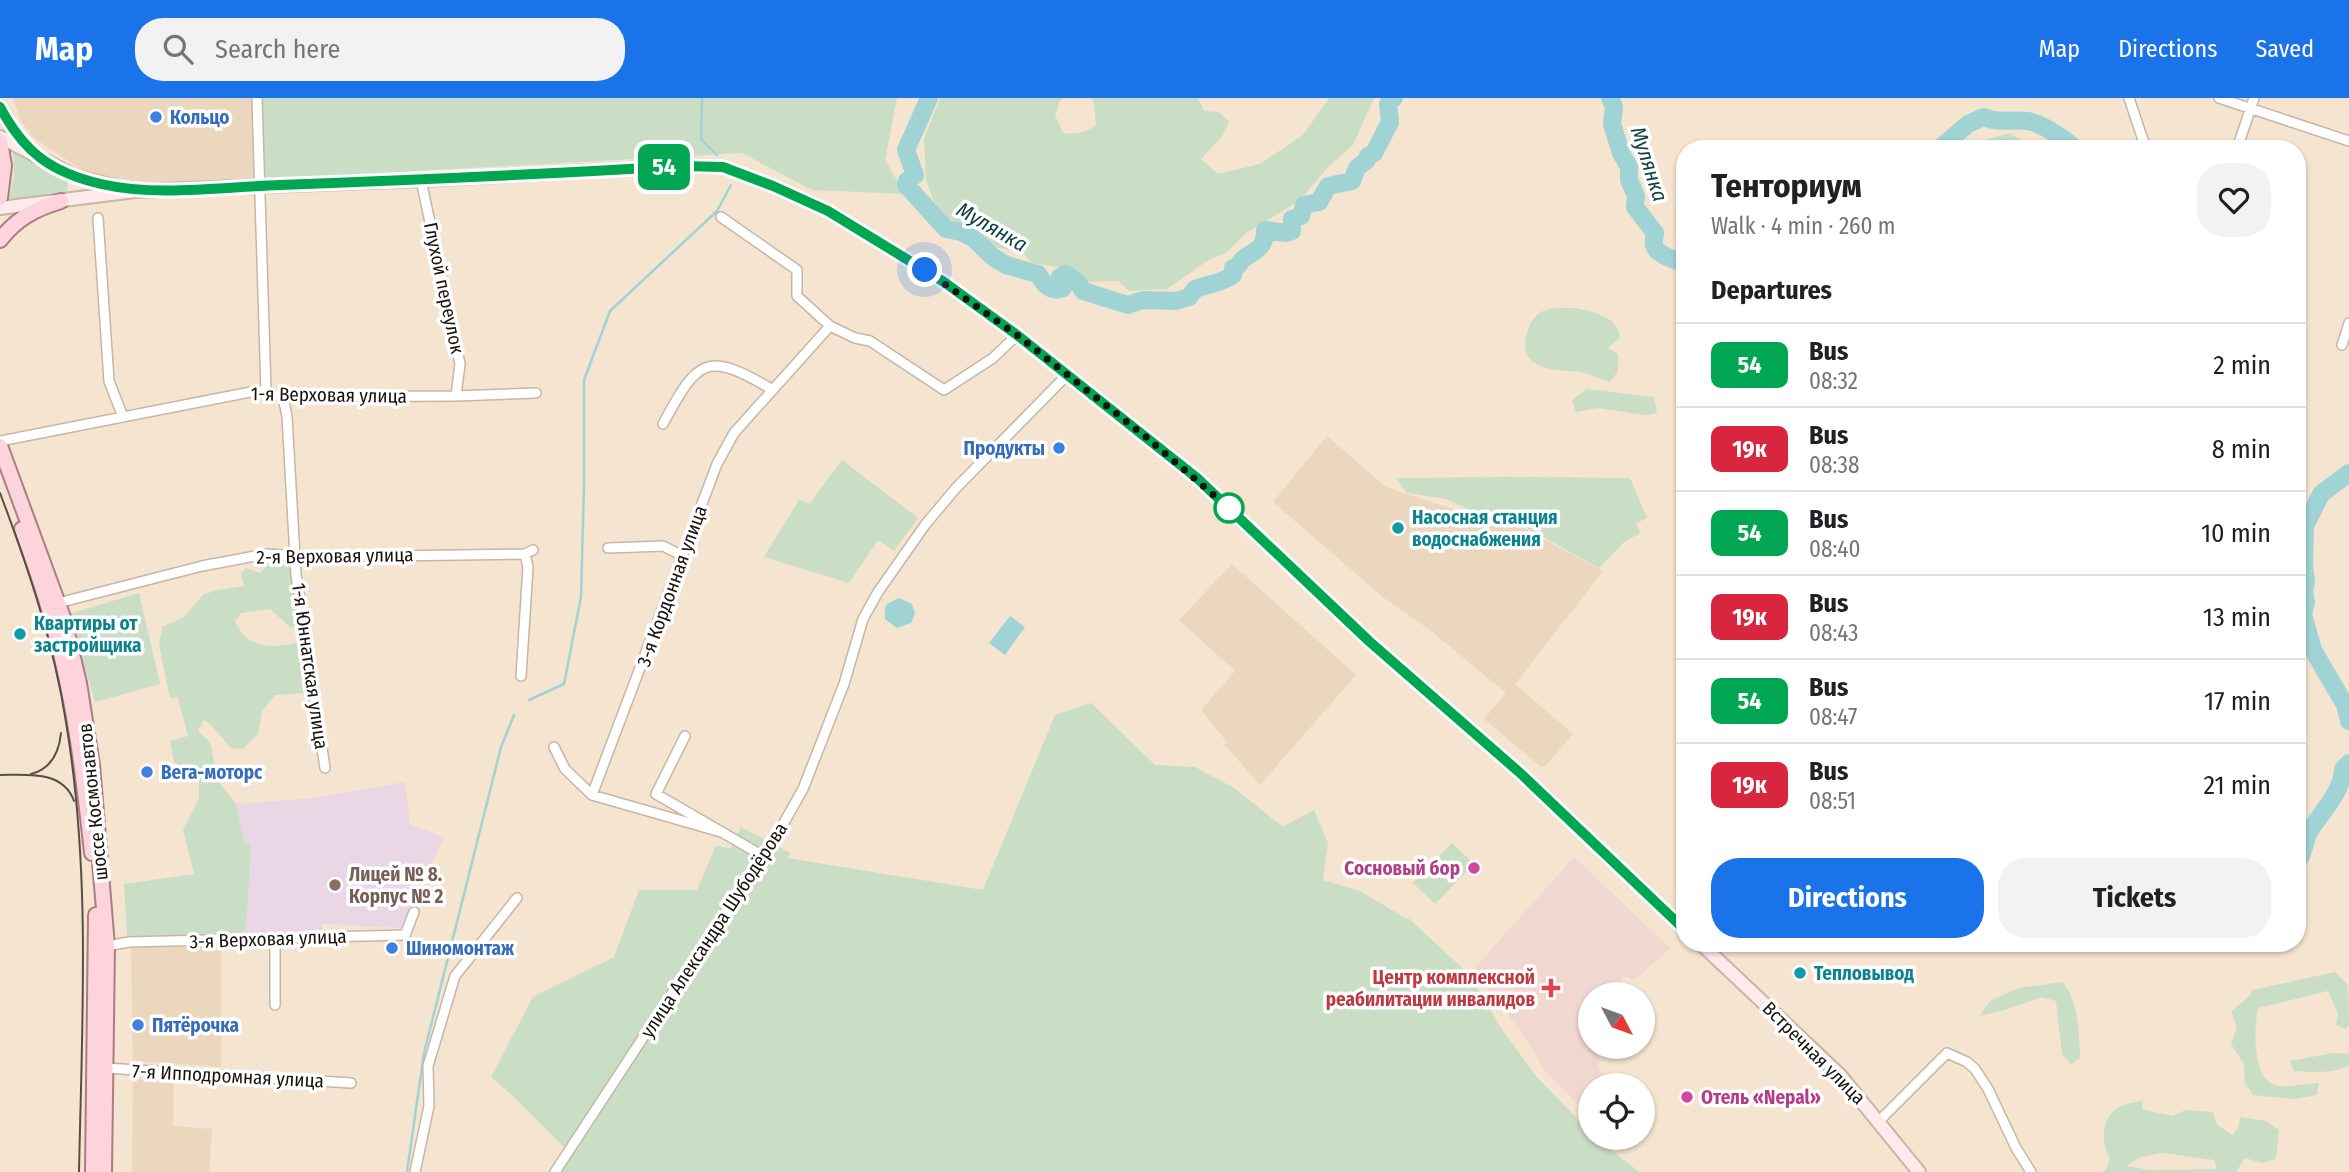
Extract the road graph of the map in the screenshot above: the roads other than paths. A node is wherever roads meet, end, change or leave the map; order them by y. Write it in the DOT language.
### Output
graph roads {
  1 [pos="257,98"];
  2 [pos="2129,98"];
  3 [pos="2219,98"];
  4 [pos="2254,98"];
  5 [pos="0,107"];
  6 [pos="2250,109"];
  7 [pos="0,139"];
  8 [pos="2143,140"];
  9 [pos="2240,140"];
  10 [pos="2349,141"];
  11 [pos="36,157"];
  12 [pos="421,180"];
  13 [pos="260,185"];
  14 [pos="135,191"];
  15 [pos="0,198"];
  16 [pos="61,201"];
  17 [pos="0,208"];
  18 [pos="721,217"];
  19 [pos="99,218"];
  20 [pos="0,240"];
  21 [pos="2349,323"];
  22 [pos="830,327"];
  23 [pos="1017,335"];
  24 [pos="2342,345"];
  25 [pos="1067,375"];
  26 [pos="773,390"];
  27 [pos="266,391"];
  28 [pos="536,393"];
  29 [pos="456,396"];
  30 [pos="283,397"];
  31 [pos="123,417"];
  32 [pos="663,424"];
  33 [pos="0,441"];
  34 [pos="0,446"];
  35 [pos="0,468"];
  36 [pos="608,548"];
  37 [pos="296,554"];
  38 [pos="683,556"];
  39 [pos="58,603"];
  40 [pos="521,676"];
  41 [pos="685,736"];
  42 [pos="554,747"];
  43 [pos="325,768"];
  44 [pos="592,795"];
  45 [pos="721,832"];
  46 [pos="765,857"];
  47 [pos="517,898"];
  48 [pos="414,912"];
  49 [pos="1676,921"];
  50 [pos="275,940"];
  51 [pos="107,946"];
  52 [pos="1710,952"];
  53 [pos="275,1004"];
  54 [pos="105,1068"];
  55 [pos="351,1083"];
  56 [pos="1879,1121"];
  57 [pos="93,1172"];
  58 [pos="104,1172"];
  59 [pos="415,1172"];
  60 [pos="555,1172"];
  61 [pos="1919,1172"];
  62 [pos="2031,1172"];
  1 -- 13 [label="street"];
  2 -- 8 [label="street"];
  3 -- 6 [label="street"];
  4 -- 6 [label="street"];
  5 -- 11 [label="main road"];
  6 -- 9 [label="street"];
  6 -- 10 [label="street"];
  7 -- 11 [label="main road"];
  7 -- 15 [label="main road"];
  11 -- 14 [label="main road"];
  12 -- 13 [label="main road"];
  12 -- 23 [label="main road"];
  12 -- 29 [label="street, Глухой переулок"];
  13 -- 14 [label="main road"];
  13 -- 27 [label="street"];
  14 -- 16 [label="main road"];
  16 -- 17 [label="main road"];
  16 -- 20 [label="main road"];
  18 -- 22 [label="street"];
  19 -- 31 [label="street"];
  21 -- 24 [label="street"];
  22 -- 23 [label="street"];
  22 -- 26 [label="street, 3-я Кордонная улица"];
  23 -- 25 [label="main road"];
  25 -- 46 [label="street, улица Александра Шубодёрова"];
  25 -- 49 [label="main road"];
  26 -- 32 [label="street"];
  26 -- 38 [label="street, 3-я Кордонная улица"];
  27 -- 30 [label="street, 1-я Верховая улица"];
  27 -- 31 [label="street, 1-я Верховая улица"];
  28 -- 29 [label="street, 1-я Верховая улица"];
  29 -- 30 [label="street, 1-я Верховая улица"];
  30 -- 37 [label="street, 1-я Юннатская улица"];
  31 -- 33 [label="street, 1-я Верховая улица"];
  34 -- 39 [label="main road, шоссе Космонавтов"];
  35 -- 57 [label="main road, шоссе Космонавтов"];
  36 -- 38 [label="street"];
  37 -- 39 [label="street, 2-я Верховая улица"];
  37 -- 40 [label="street, 2-я Верховая улица"];
  37 -- 43 [label="street, 1-я Юннатская улица"];
  38 -- 44 [label="street, 3-я Кордонная улица"];
  39 -- 51 [label="main road, шоссе Космонавтов"];
  41 -- 45 [label="street"];
  42 -- 44 [label="street"];
  44 -- 45 [label="street"];
  45 -- 46 [label="street"];
  46 -- 60 [label="street, улица Александра Шубодёрова"];
  47 -- 59 [label="street"];
  48 -- 50 [label="street, 3-я Верховая улица"];
  50 -- 51 [label="street, 3-я Верховая улица"];
  50 -- 53 [label="street"];
  51 -- 54 [label="main road, шоссе Космонавтов"];
  52 -- 56 [label="main road, Встречная улица"];
  54 -- 55 [label="street, 7-я Ипподромная улица"];
  54 -- 58 [label="main road, шоссе Космонавтов"];
  56 -- 61 [label="main road, Встречная улица"];
  56 -- 62 [label="street"];
}
